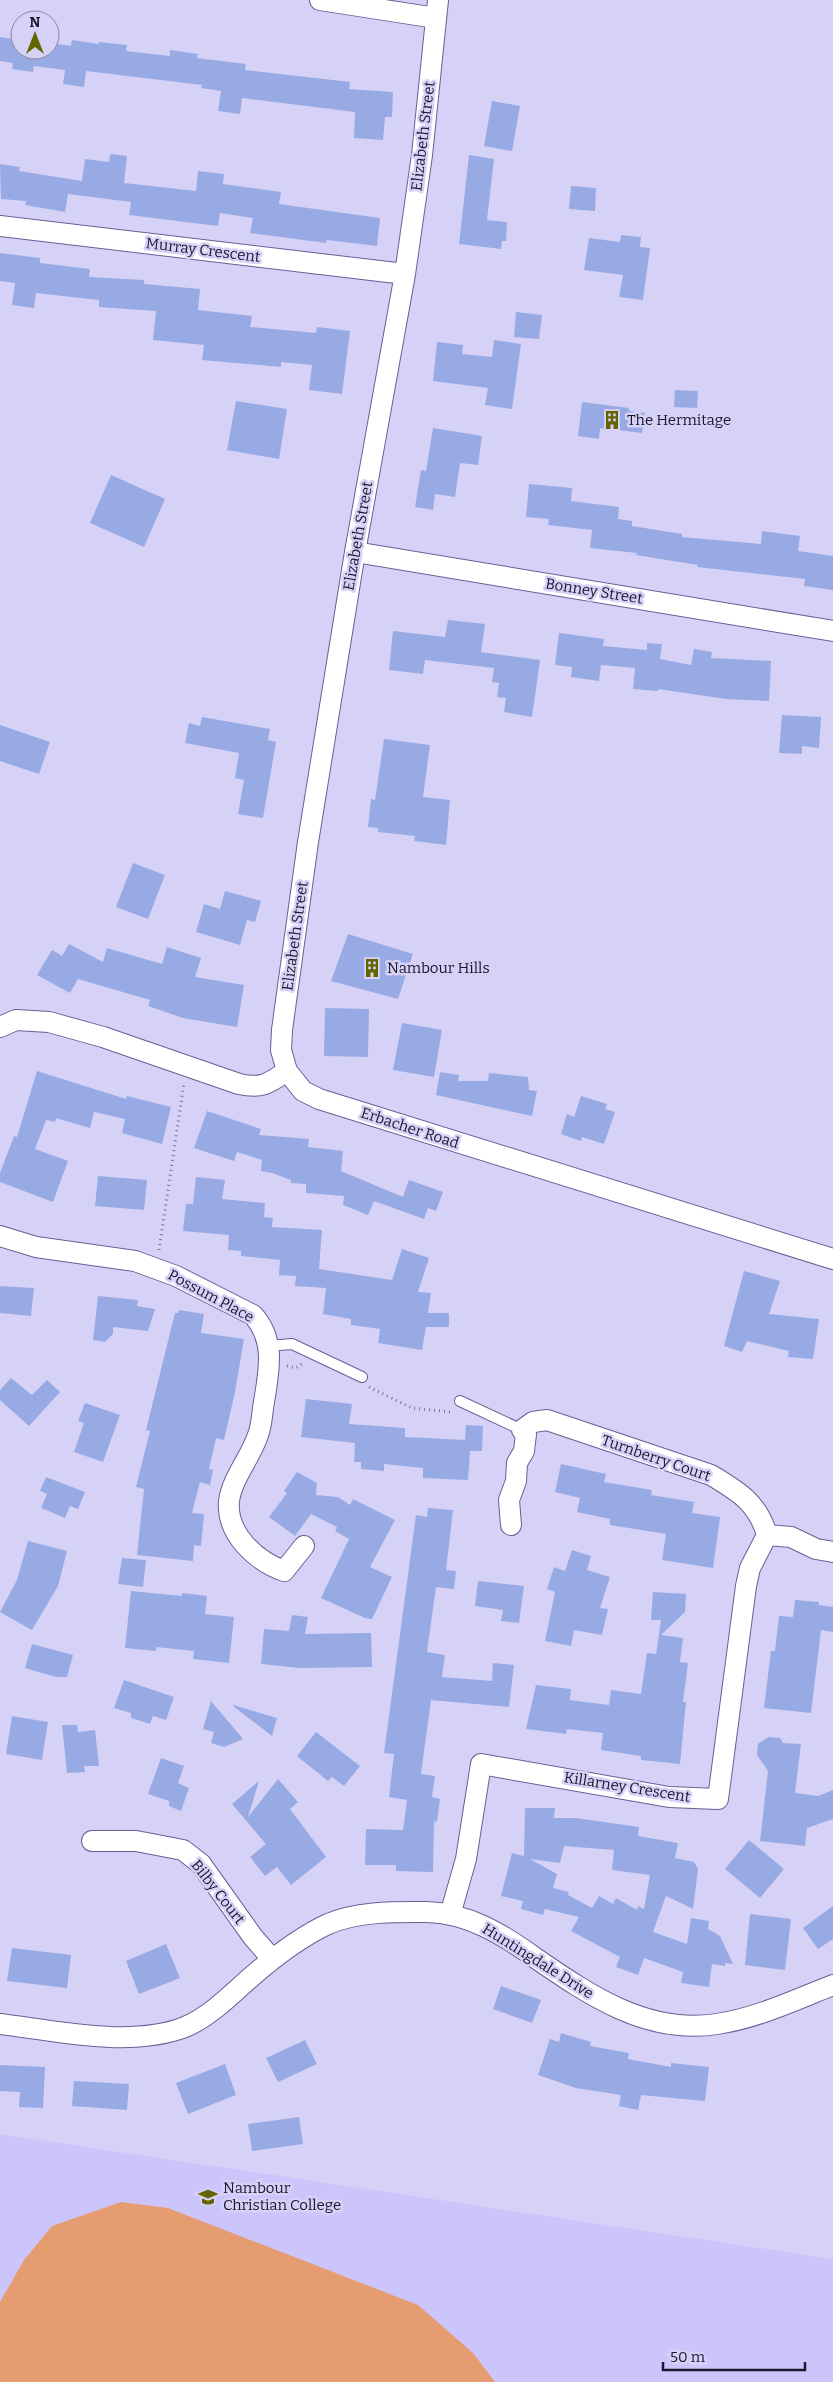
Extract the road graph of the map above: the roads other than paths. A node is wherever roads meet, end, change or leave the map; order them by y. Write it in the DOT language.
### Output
graph roads {
  1 [pos="320,0"];
  2 [pos="437,9"];
  3 [pos="0,226"];
  4 [pos="406,274"];
  5 [pos="354,552"];
  6 [pos="833,631"];
  7 [pos="0,1027"];
  8 [pos="287,1071"];
  9 [pos="0,1236"];
  10 [pos="833,1259"];
  11 [pos="268,1346"];
  12 [pos="362,1377"];
  13 [pos="460,1401"];
  14 [pos="522,1430"];
  15 [pos="510,1525"];
  16 [pos="767,1535"];
  17 [pos="304,1546"];
  18 [pos="833,1552"];
  19 [pos="92,1841"];
  20 [pos="450,1915"];
  21 [pos="272,1959"];
  22 [pos="833,1985"];
  23 [pos="0,2024"];
  1 -- 2 [label="street"];
  2 -- 4 [label="street, Elizabeth Street"];
  3 -- 4 [label="street, Murray Crescent"];
  4 -- 5 [label="street, Elizabeth Street"];
  5 -- 6 [label="street, Bonney Street"];
  5 -- 8 [label="street, Elizabeth Street"];
  7 -- 8 [label="street"];
  8 -- 10 [label="street, Erbacher Road"];
  9 -- 11 [label="street, Possum Place"];
  11 -- 12 [label="lane"];
  11 -- 17 [label="street, Possum Place"];
  13 -- 14 [label="lane"];
  14 -- 15 [label="street"];
  14 -- 16 [label="street, Turnberry Court"];
  16 -- 18 [label="street"];
  16 -- 20 [label="street, Killarney Crescent"];
  19 -- 21 [label="street, Bilby Court"];
  20 -- 21 [label="street, Huntingdale Drive"];
  20 -- 22 [label="street, Huntingdale Drive"];
  21 -- 23 [label="street, Huntingdale Drive"];
}
